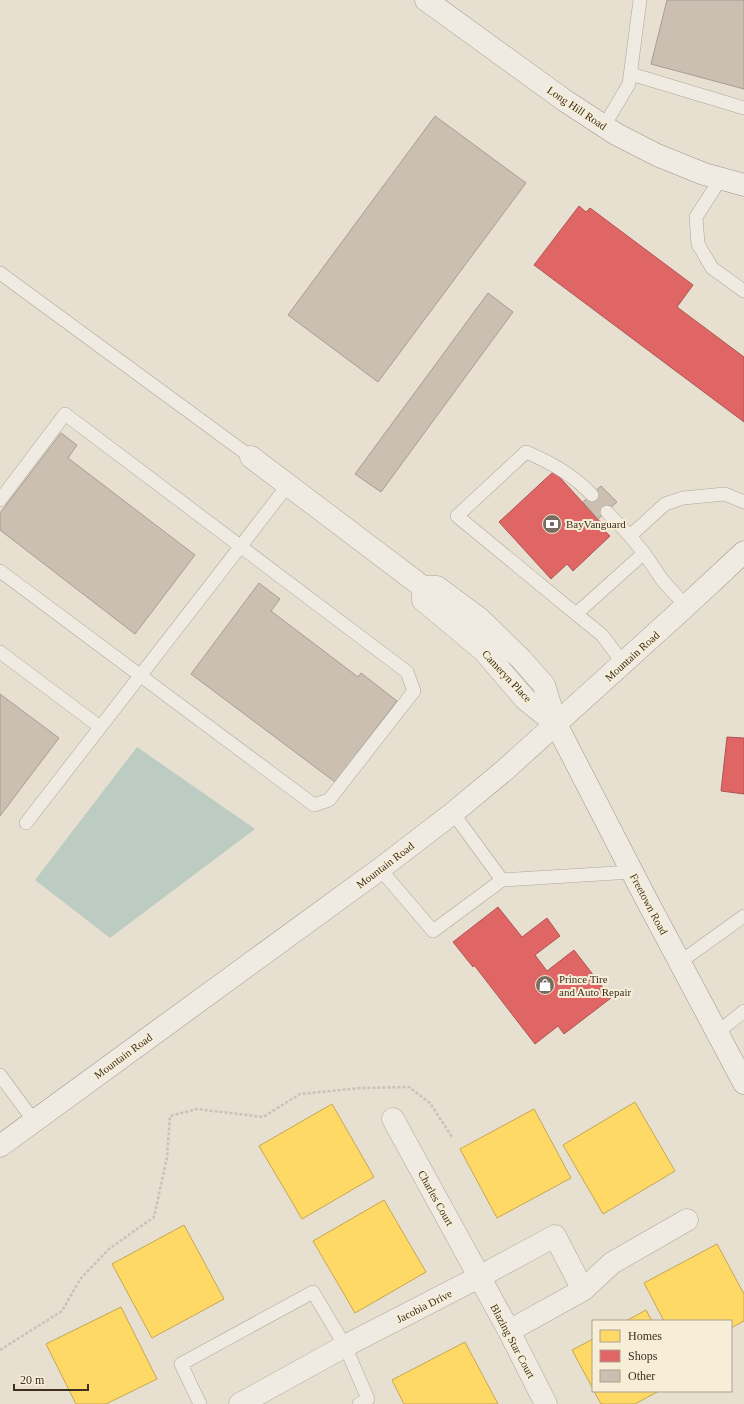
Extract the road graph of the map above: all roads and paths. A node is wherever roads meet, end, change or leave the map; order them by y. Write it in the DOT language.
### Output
graph roads {
  1 [pos="426,0"];
  2 [pos="640,0"];
  3 [pos="631,74"];
  4 [pos="744,108"];
  5 [pos="604,126"];
  6 [pos="721,178"];
  7 [pos="744,185"];
  8 [pos="0,273"];
  9 [pos="744,291"];
  10 [pos="251,457"];
  11 [pos="288,485"];
  12 [pos="592,495"];
  13 [pos="0,500"];
  14 [pos="744,502"];
  15 [pos="607,512"];
  16 [pos="630,536"];
  17 [pos="240,547"];
  18 [pos="744,552"];
  19 [pos="644,553"];
  20 [pos="0,571"];
  21 [pos="686,606"];
  22 [pos="576,614"];
  23 [pos="0,652"];
  24 [pos="624,663"];
  25 [pos="140,675"];
  26 [pos="556,724"];
  27 [pos="100,727"];
  28 [pos="452,813"];
  29 [pos="26,822"];
  30 [pos="380,869"];
  31 [pos="632,872"];
  32 [pos="502,880"];
  33 [pos="744,916"];
  34 [pos="680,962"];
  35 [pos="744,1011"];
  36 [pos="717,1033"];
  37 [pos="0,1075"];
  38 [pos="744,1083"];
  39 [pos="393,1119"];
  40 [pos="34,1121"];
  41 [pos="452,1137"];
  42 [pos="0,1146"];
  43 [pos="687,1220"];
  44 [pos="479,1277"];
  45 [pos="583,1290"];
  46 [pos="509,1331"];
  47 [pos="345,1346"];
  48 [pos="0,1350"];
  49 [pos="200,1404"];
  50 [pos="240,1404"];
  51 [pos="359,1404"];
  52 [pos="546,1404"];
  1 -- 5 [label="street, Long Hill Road"];
  2 -- 3 [label="lane"];
  3 -- 4 [label="lane"];
  3 -- 5 [label="lane"];
  5 -- 6 [label="street, Long Hill Road"];
  6 -- 7 [label="street, Long Hill Road"];
  6 -- 9 [label="lane"];
  8 -- 10 [label="lane"];
  10 -- 11 [label="street, Cameryn Place"];
  11 -- 17 [label="lane"];
  11 -- 26 [label="street, Cameryn Place"];
  12 -- 22 [label="lane"];
  13 -- 17 [label="lane"];
  14 -- 16 [label="lane"];
  15 -- 16 [label="lane"];
  16 -- 19 [label="lane"];
  17 -- 25 [label="lane"];
  17 -- 25 [label="lane"];
  18 -- 21 [label="street, Mountain Road"];
  19 -- 21 [label="lane"];
  19 -- 22 [label="lane"];
  20 -- 25 [label="lane"];
  21 -- 24 [label="street, Mountain Road"];
  22 -- 24 [label="lane"];
  23 -- 27 [label="lane"];
  24 -- 26 [label="street, Mountain Road"];
  25 -- 27 [label="lane"];
  26 -- 28 [label="street, Mountain Road"];
  26 -- 31 [label="street, Freetown Road"];
  27 -- 29 [label="lane"];
  28 -- 30 [label="street, Mountain Road"];
  28 -- 32 [label="lane"];
  30 -- 32 [label="lane"];
  30 -- 40 [label="street, Mountain Road"];
  31 -- 32 [label="lane"];
  31 -- 34 [label="street, Freetown Road"];
  33 -- 34 [label="lane"];
  34 -- 36 [label="street, Freetown Road"];
  35 -- 36 [label="lane"];
  36 -- 38 [label="street, Freetown Road"];
  37 -- 40 [label="lane"];
  39 -- 44 [label="street, Charles Court"];
  40 -- 42 [label="street, Mountain Road"];
  41 -- 48 [label="path"];
  43 -- 45 [label="street"];
  44 -- 45 [label="street, Jacobia Drive"];
  44 -- 46 [label="street, Blazing Star Court"];
  44 -- 47 [label="street, Jacobia Drive"];
  45 -- 46 [label="street"];
  46 -- 52 [label="street, Blazing Star Court"];
  47 -- 49 [label="lane"];
  47 -- 50 [label="street, Jacobia Drive"];
  47 -- 51 [label="lane"];
}
